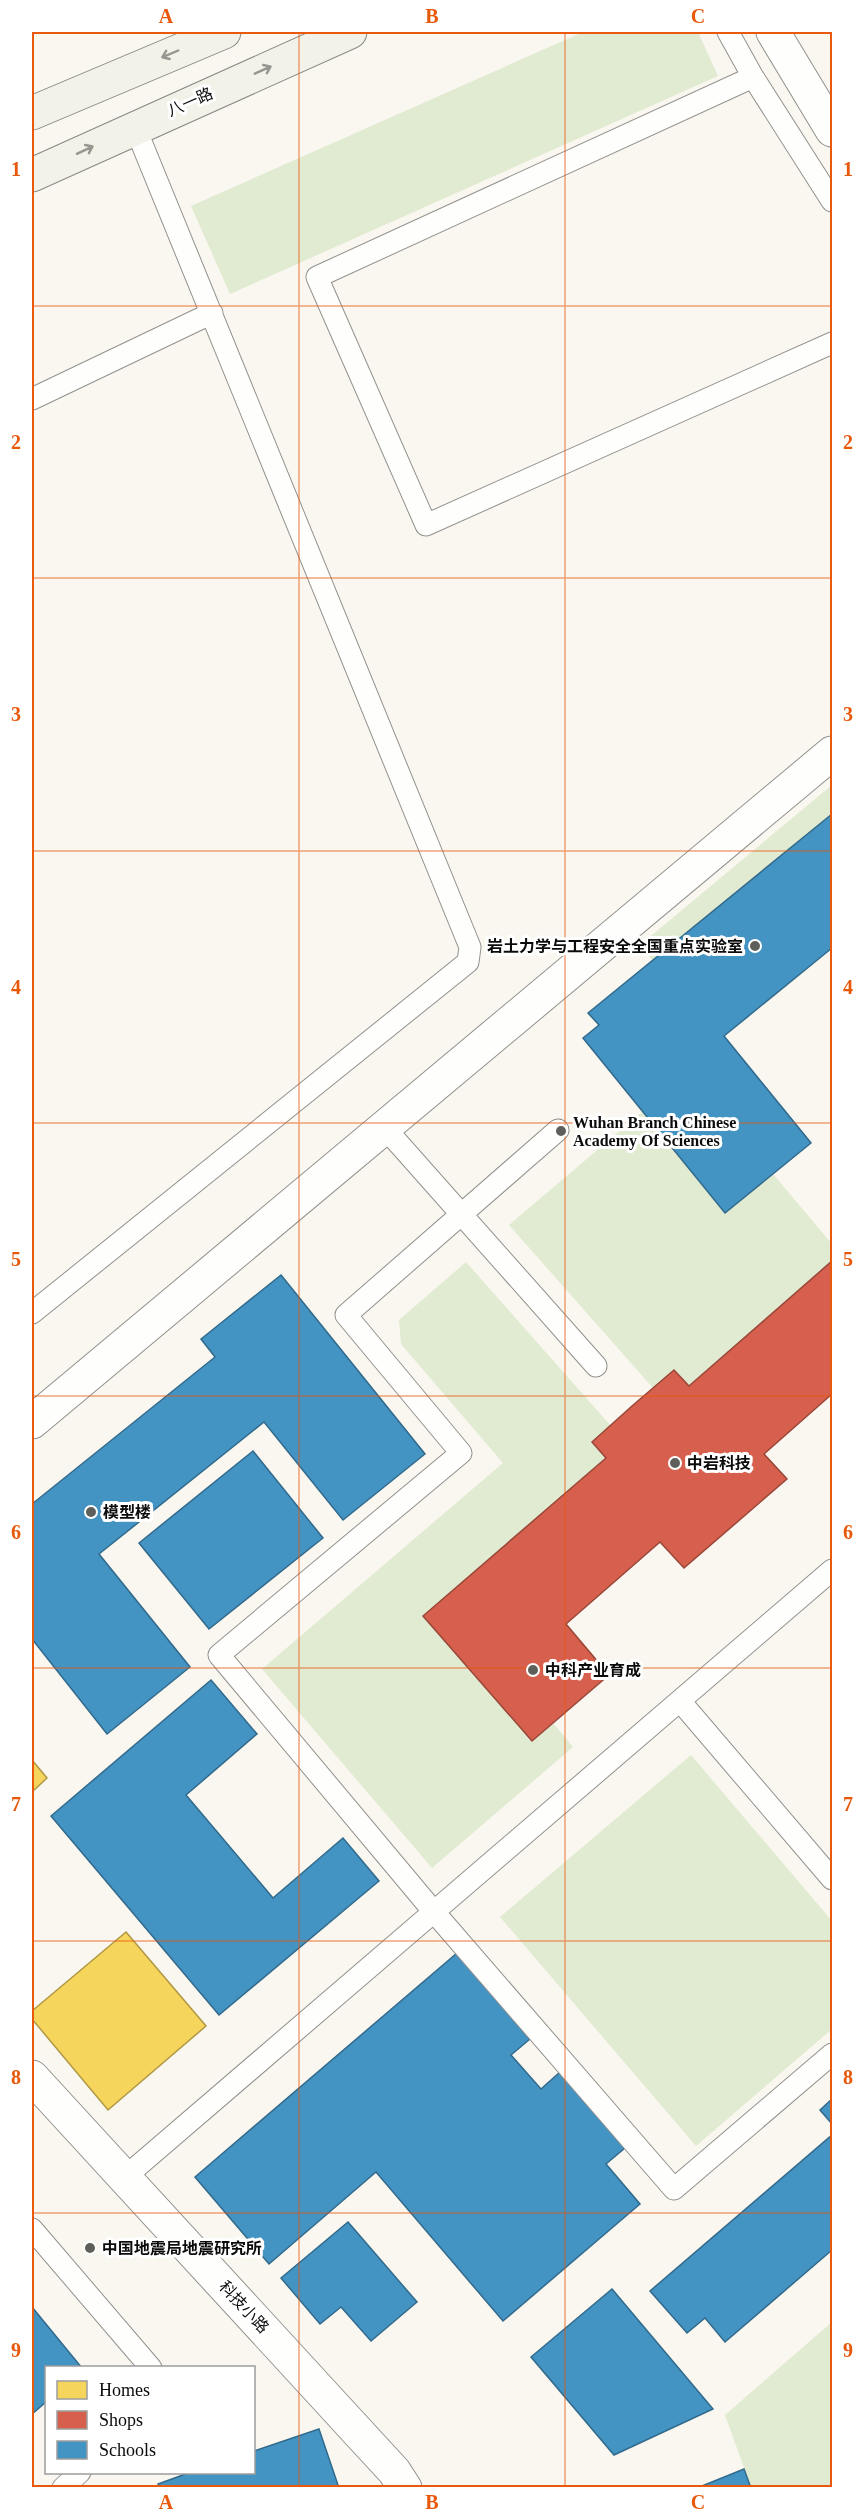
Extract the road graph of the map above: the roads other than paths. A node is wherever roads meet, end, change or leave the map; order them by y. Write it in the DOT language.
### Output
graph roads {
  1 [pos="224,32"];
  2 [pos="350,32"];
  3 [pos="728,32"];
  4 [pos="773,32"];
  5 [pos="753,77"];
  6 [pos="32,113"];
  7 [pos="135,127"];
  8 [pos="832,130"];
  9 [pos="32,175"];
  10 [pos="832,201"];
  11 [pos="212,313"];
  12 [pos="832,343"];
  13 [pos="32,399"];
  14 [pos="832,753"];
  15 [pos="384,1127"];
  16 [pos="558,1130"];
  17 [pos="462,1214"];
  18 [pos="32,1313"];
  19 [pos="596,1366"];
  20 [pos="32,1422"];
  21 [pos="832,1570"];
  22 [pos="680,1701"];
  23 [pos="832,1879"];
  24 [pos="434,1912"];
  25 [pos="832,2054"];
  26 [pos="32,2077"];
  27 [pos="124,2177"];
  28 [pos="32,2229"];
  29 [pos="150,2366"];
  30 [pos="78,2474"];
  31 [pos="63,2487"];
  32 [pos="405,2487"];
  1 -- 6 [label="main road, one-way"];
  7 -- 2 [label="main road, 八一路, one-way"];
  3 -- 5 [label="lane"];
  4 -- 8 [label="street"];
  5 -- 10 [label="lane"];
  5 -- 12 [label="lane"];
  9 -- 7 [label="main road, 八一路, one-way"];
  7 -- 11 [label="lane"];
  11 -- 13 [label="lane"];
  11 -- 18 [label="lane"];
  14 -- 15 [label="street"];
  15 -- 17 [label="lane"];
  15 -- 20 [label="street"];
  16 -- 17 [label="lane"];
  17 -- 19 [label="lane"];
  17 -- 24 [label="lane"];
  21 -- 22 [label="lane"];
  22 -- 23 [label="lane"];
  22 -- 24 [label="lane"];
  24 -- 25 [label="lane"];
  24 -- 27 [label="lane"];
  26 -- 27 [label="street, 科技小路"];
  27 -- 32 [label="street, 科技小路"];
  28 -- 29 [label="lane"];
  30 -- 31 [label="lane"];
}
